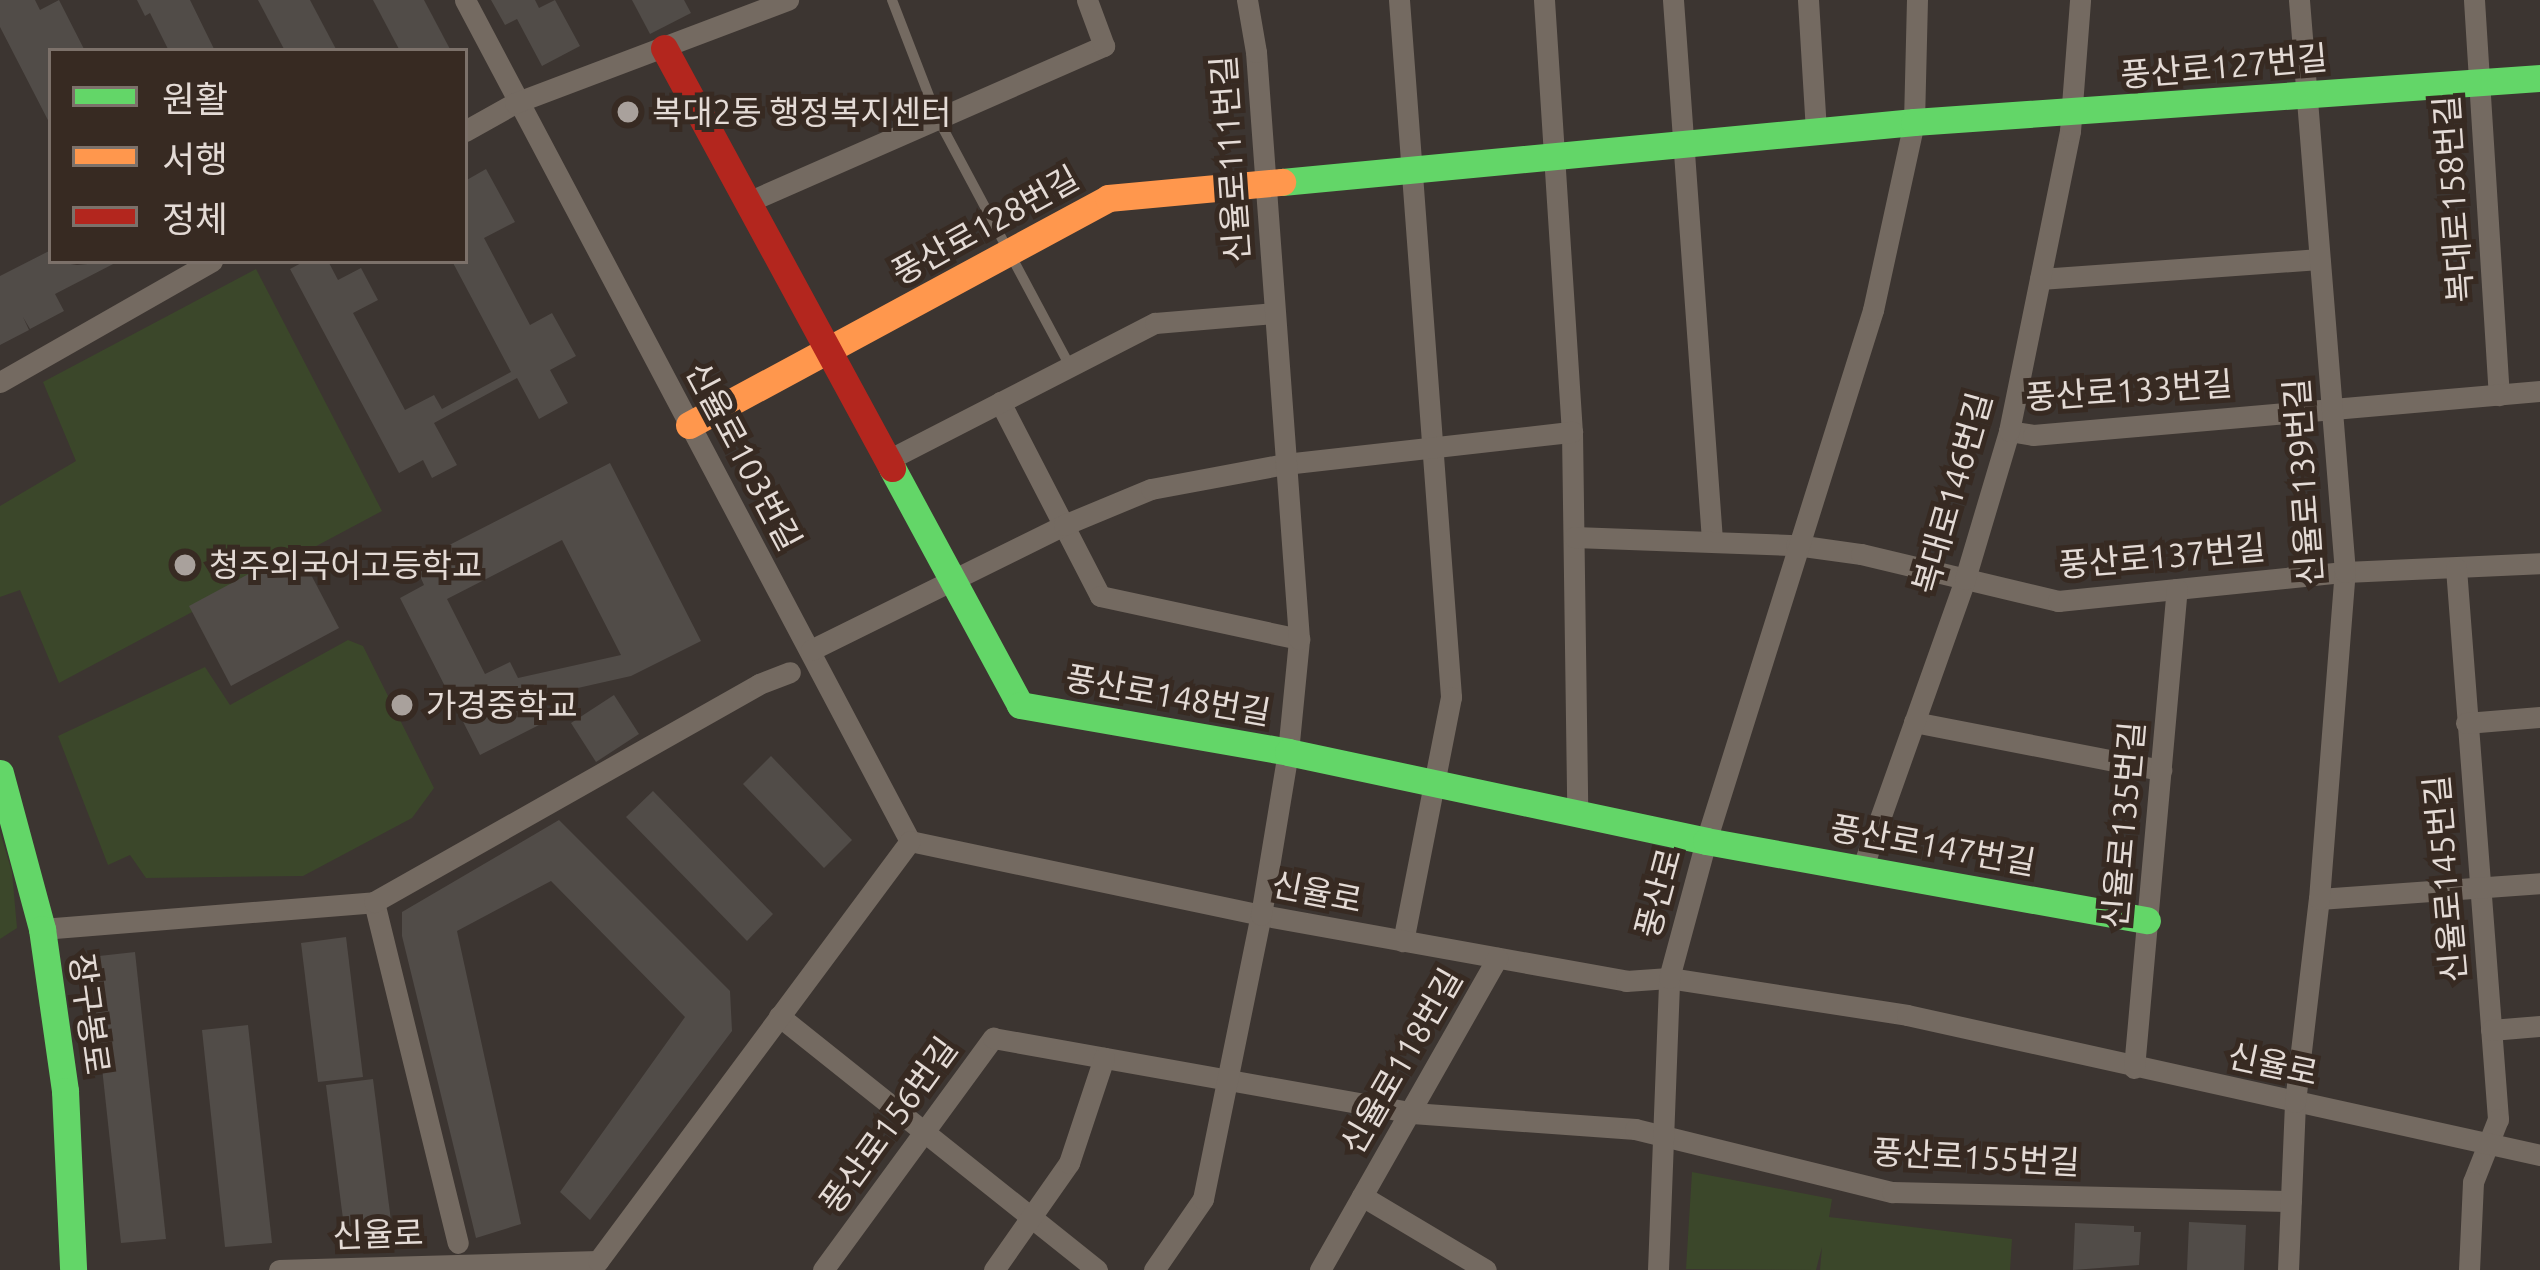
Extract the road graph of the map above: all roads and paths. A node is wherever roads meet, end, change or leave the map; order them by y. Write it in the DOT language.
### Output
graph roads {
  1 [pos="465,0"];
  2 [pos="788,0"];
  3 [pos="892,0"];
  4 [pos="1087,0"];
  5 [pos="1247,0"];
  6 [pos="1399,0"];
  7 [pos="1544,0"];
  8 [pos="1673,0"];
  9 [pos="1808,0"];
  10 [pos="1917,0"];
  11 [pos="2080,0"];
  12 [pos="2299,0"];
  13 [pos="2474,0"];
  14 [pos="664,49"];
  15 [pos="2540,78"];
  16 [pos="2479,83"];
  17 [pos="2306,94"];
  18 [pos="520,101"];
  19 [pos="2073,115"];
  20 [pos="938,119"];
  21 [pos="1914,122"];
  22 [pos="468,129"];
  23 [pos="1816,132"];
  24 [pos="1686,144"];
  25 [pos="1557,156"];
  26 [pos="1414,169"];
  27 [pos="1264,182"];
  28 [pos="748,202"];
  29 [pos="1008,254"];
  30 [pos="2319,259"];
  31 [pos="207,264"];
  32 [pos="2040,279"];
  33 [pos="1274,313"];
  34 [pos="829,352"];
  35 [pos="1070,366"];
  36 [pos="0,382"];
  37 [pos="2540,391"];
  38 [pos="2499,394"];
  39 [pos="1000,402"];
  40 [pos="2332,407"];
  41 [pos="689,425"];
  42 [pos="2009,431"];
  43 [pos="1572,432"];
  44 [pos="1435,450"];
  45 [pos="887,460"];
  46 [pos="1286,464"];
  47 [pos="1064,525"];
  48 [pos="1574,537"];
  49 [pos="1712,540"];
  50 [pos="1796,545"];
  51 [pos="2540,563"];
  52 [pos="2456,568"];
  53 [pos="2345,572"];
  54 [pos="952,579"];
  55 [pos="1965,579"];
  56 [pos="2177,589"];
  57 [pos="1299,639"];
  58 [pos="811,650"];
  59 [pos="790,673"];
  60 [pos="2540,717"];
  61 [pos="1914,722"];
  62 [pos="2467,723"];
  63 [pos="1288,752"];
  64 [pos="2161,770"];
  65 [pos="0,773"];
  66 [pos="1436,782"];
  67 [pos="1577,813"];
  68 [pos="910,841"];
  69 [pos="1706,841"];
  70 [pos="1862,869"];
  71 [pos="2540,883"];
  72 [pos="2478,889"];
  73 [pos="2319,899"];
  74 [pos="374,902"];
  75 [pos="1261,916"];
  76 [pos="2147,920"];
  77 [pos="42,929"];
  78 [pos="1403,941"];
  79 [pos="1497,958"];
  80 [pos="1669,978"];
  81 [pos="779,1016"];
  82 [pos="2540,1026"];
  83 [pos="2491,1030"];
  84 [pos="1104,1058"];
  85 [pos="2134,1068"];
  86 [pos="1229,1080"];
  87 [pos="2295,1102"];
  88 [pos="1412,1113"];
  89 [pos="924,1132"];
  90 [pos="1664,1135"];
  91 [pos="2492,1145"];
  92 [pos="2540,1155"];
  93 [pos="1362,1196"];
  94 [pos="2291,1201"];
  95 [pos="1031,1217"];
  96 [pos="462,1259"];
  97 [pos="603,1265"];
  98 [pos="73,1270"];
  99 [pos="279,1270"];
  100 [pos="823,1270"];
  101 [pos="994,1270"];
  102 [pos="1097,1270"];
  103 [pos="1154,1270"];
  104 [pos="1320,1270"];
  105 [pos="1486,1270"];
  106 [pos="1658,1270"];
  107 [pos="2288,1270"];
  108 [pos="2468,1270"];
  1 -- 18 [label="street, 신율로103번길"];
  2 -- 14 [label="street"];
  3 -- 20 [label="lane"];
  4 -- 20 [label="street"];
  5 -- 27 [label="street, 신율로111번길"];
  6 -- 26 [label="street"];
  7 -- 25 [label="street"];
  8 -- 24 [label="street"];
  9 -- 23 [label="street"];
  10 -- 21 [label="street, 풍산로"];
  11 -- 19 [label="street, 복대로146번길"];
  12 -- 17 [label="street, 신율로139번길"];
  13 -- 16 [label="street, 복대로158번길"];
  14 -- 18 [label="street"];
  14 -- 28 [label="street, 풍산로148번길"];
  15 -- 16 [label="street, 풍산로127번길"];
  16 -- 17 [label="street, 풍산로127번길"];
  16 -- 38 [label="street, 복대로158번길"];
  17 -- 19 [label="street, 풍산로127번길"];
  17 -- 30 [label="street, 신율로139번길"];
  18 -- 22 [label="street"];
  18 -- 41 [label="street, 신율로103번길"];
  19 -- 21 [label="street, 풍산로127번길"];
  19 -- 32 [label="street, 복대로146번길"];
  20 -- 28 [label="street"];
  20 -- 29 [label="lane"];
  21 -- 23 [label="street, 풍산로128번길"];
  21 -- 50 [label="street, 풍산로"];
  23 -- 24 [label="street, 풍산로128번길"];
  24 -- 25 [label="street, 풍산로128번길"];
  24 -- 49 [label="street"];
  25 -- 26 [label="street, 풍산로128번길"];
  25 -- 43 [label="street"];
  26 -- 27 [label="street, 풍산로128번길"];
  26 -- 44 [label="street"];
  27 -- 29 [label="street, 풍산로128번길"];
  27 -- 33 [label="street, 신율로111번길"];
  28 -- 34 [label="street, 풍산로148번길"];
  29 -- 34 [label="street, 풍산로128번길"];
  29 -- 35 [label="lane"];
  30 -- 32 [label="street"];
  30 -- 40 [label="street, 신율로139번길"];
  31 -- 36 [label="street"];
  32 -- 42 [label="street, 복대로146번길"];
  33 -- 35 [label="street"];
  33 -- 46 [label="street, 신율로111번길"];
  34 -- 41 [label="street, 풍산로128번길"];
  34 -- 45 [label="street, 풍산로148번길"];
  35 -- 39 [label="street"];
  37 -- 38 [label="street, 풍산로133번길"];
  38 -- 40 [label="street, 풍산로133번길"];
  39 -- 45 [label="street"];
  39 -- 47 [label="street"];
  40 -- 42 [label="street, 풍산로133번길"];
  40 -- 53 [label="street, 신율로139번길"];
  41 -- 58 [label="street, 신율로103번길"];
  42 -- 55 [label="street, 복대로146번길"];
  43 -- 44 [label="street"];
  43 -- 48 [label="street"];
  44 -- 46 [label="street"];
  44 -- 66 [label="street"];
  45 -- 54 [label="street, 풍산로148번길"];
  46 -- 47 [label="street"];
  46 -- 57 [label="street, 신율로111번길"];
  47 -- 54 [label="street"];
  47 -- 57 [label="street"];
  48 -- 49 [label="street"];
  48 -- 67 [label="street"];
  49 -- 50 [label="street"];
  50 -- 55 [label="street, 풍산로137번길"];
  50 -- 69 [label="street, 풍산로"];
  51 -- 52 [label="street, 풍산로137번길"];
  52 -- 53 [label="street, 풍산로137번길"];
  52 -- 62 [label="street, 신율로145번길"];
  53 -- 56 [label="street, 풍산로137번길"];
  53 -- 73 [label="street, 신율로139번길"];
  54 -- 58 [label="street"];
  54 -- 63 [label="street, 풍산로148번길"];
  55 -- 56 [label="street, 풍산로137번길"];
  55 -- 61 [label="street, 복대로146번길"];
  56 -- 64 [label="street, 신율로135번길"];
  57 -- 63 [label="street, 신율로111번길"];
  58 -- 68 [label="street, 신율로103번길"];
  59 -- 74 [label="street"];
  60 -- 62 [label="street"];
  61 -- 64 [label="street"];
  61 -- 70 [label="street, 복대로146번길"];
  62 -- 72 [label="street, 신율로145번길"];
  63 -- 66 [label="street, 풍산로148번길"];
  63 -- 75 [label="street, 신율로111번길"];
  64 -- 76 [label="street, 신율로135번길"];
  65 -- 77 [label="street, 장구봉로"];
  66 -- 67 [label="street, 풍산로148번길"];
  66 -- 78 [label="street"];
  67 -- 69 [label="street, 풍산로148번길"];
  68 -- 75 [label="street, 신율로"];
  68 -- 81 [label="street, 신율로"];
  69 -- 70 [label="street, 풍산로147번길"];
  69 -- 80 [label="street, 풍산로"];
  70 -- 76 [label="street, 풍산로147번길"];
  71 -- 72 [label="street"];
  72 -- 73 [label="street"];
  72 -- 83 [label="street, 신율로145번길"];
  73 -- 87 [label="street, 신율로139번길"];
  74 -- 77 [label="street"];
  74 -- 96 [label="street"];
  75 -- 78 [label="street, 신율로"];
  75 -- 86 [label="street, 신율로111번길"];
  76 -- 85 [label="street, 신율로135번길"];
  77 -- 98 [label="street, 장구봉로"];
  78 -- 79 [label="street, 신율로"];
  79 -- 80 [label="street, 신율로"];
  79 -- 88 [label="street, 신율로118번길"];
  80 -- 85 [label="street, 신율로"];
  80 -- 90 [label="street, 풍산로"];
  81 -- 89 [label="street"];
  81 -- 97 [label="street, 신율로"];
  82 -- 83 [label="street"];
  83 -- 91 [label="street, 신율로145번길"];
  84 -- 86 [label="street, 풍산로156번길"];
  84 -- 89 [label="street, 풍산로156번길"];
  84 -- 95 [label="street"];
  85 -- 87 [label="street, 신율로"];
  86 -- 88 [label="street, 풍산로156번길"];
  86 -- 103 [label="street"];
  87 -- 91 [label="street, 신율로"];
  87 -- 94 [label="street, 신율로139번길"];
  88 -- 90 [label="street, 풍산로156번길"];
  88 -- 93 [label="street, 신율로118번길"];
  89 -- 95 [label="street"];
  89 -- 100 [label="street, 풍산로156번길"];
  90 -- 94 [label="street, 풍산로155번길"];
  90 -- 106 [label="street, 풍산로"];
  91 -- 92 [label="street, 신율로"];
  91 -- 108 [label="street, 신율로145번길"];
  93 -- 104 [label="street, 신율로118번길"];
  93 -- 105 [label="street, 신율로118번길"];
  94 -- 107 [label="street, 신율로139번길"];
  95 -- 101 [label="street"];
  95 -- 102 [label="street"];
  96 -- 97 [label="street, 신율로"];
  96 -- 99 [label="street, 신율로"];
}
